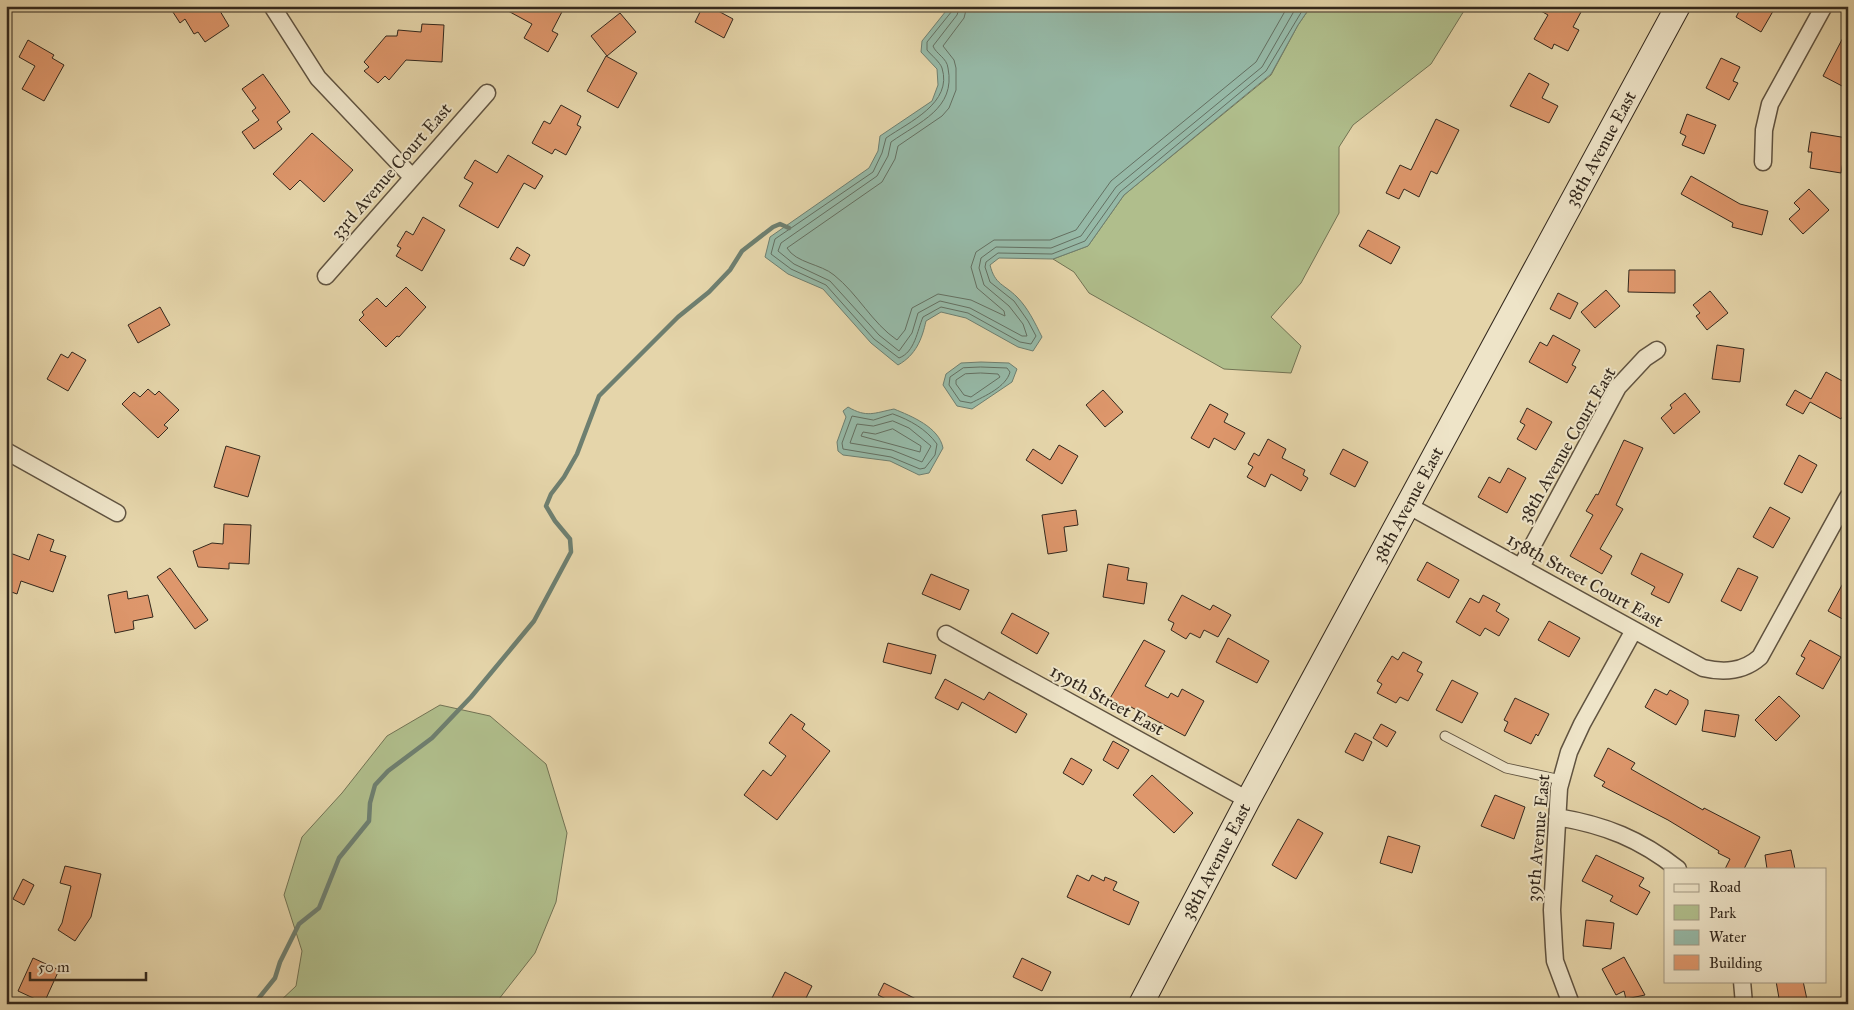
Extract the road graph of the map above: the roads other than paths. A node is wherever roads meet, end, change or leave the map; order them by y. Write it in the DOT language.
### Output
graph roads {
  1 [pos="272,6"];
  2 [pos="1678,6"];
  3 [pos="1824,6"];
  4 [pos="487,93"];
  5 [pos="1763,162"];
  6 [pos="412,177"];
  7 [pos="326,276"];
  8 [pos="1657,350"];
  9 [pos="6,451"];
  10 [pos="1848,497"];
  11 [pos="1409,506"];
  12 [pos="117,512"];
  13 [pos="1521,567"];
  14 [pos="1634,630"];
  15 [pos="946,634"];
  16 [pos="1445,736"];
  17 [pos="1561,780"];
  18 [pos="1248,800"];
  19 [pos="1557,817"];
  20 [pos="1676,868"];
  21 [pos="1742,982"];
  22 [pos="1142,1004"];
  23 [pos="1571,1004"];
  24 [pos="1744,1004"];
  1 -- 6 [label="street"];
  2 -- 11 [label="street, 38th Avenue East"];
  3 -- 5 [label="street"];
  4 -- 6 [label="street, 33rd Avenue Court East"];
  6 -- 7 [label="street, 33rd Avenue Court East"];
  8 -- 13 [label="street, 38th Avenue Court East"];
  9 -- 12 [label="street"];
  10 -- 14 [label="street, 158th Street Court East"];
  11 -- 13 [label="street, 158th Street Court East"];
  11 -- 18 [label="street, 38th Avenue East"];
  13 -- 14 [label="street, 158th Street Court East"];
  14 -- 17 [label="street, 39th Avenue East"];
  15 -- 18 [label="street, 159th Street East"];
  16 -- 17 [label="lane"];
  17 -- 19 [label="street, 39th Avenue East"];
  18 -- 22 [label="street, 38th Avenue East"];
  19 -- 20 [label="street"];
  19 -- 23 [label="street, 39th Avenue East"];
  21 -- 24 [label="street"];
}
